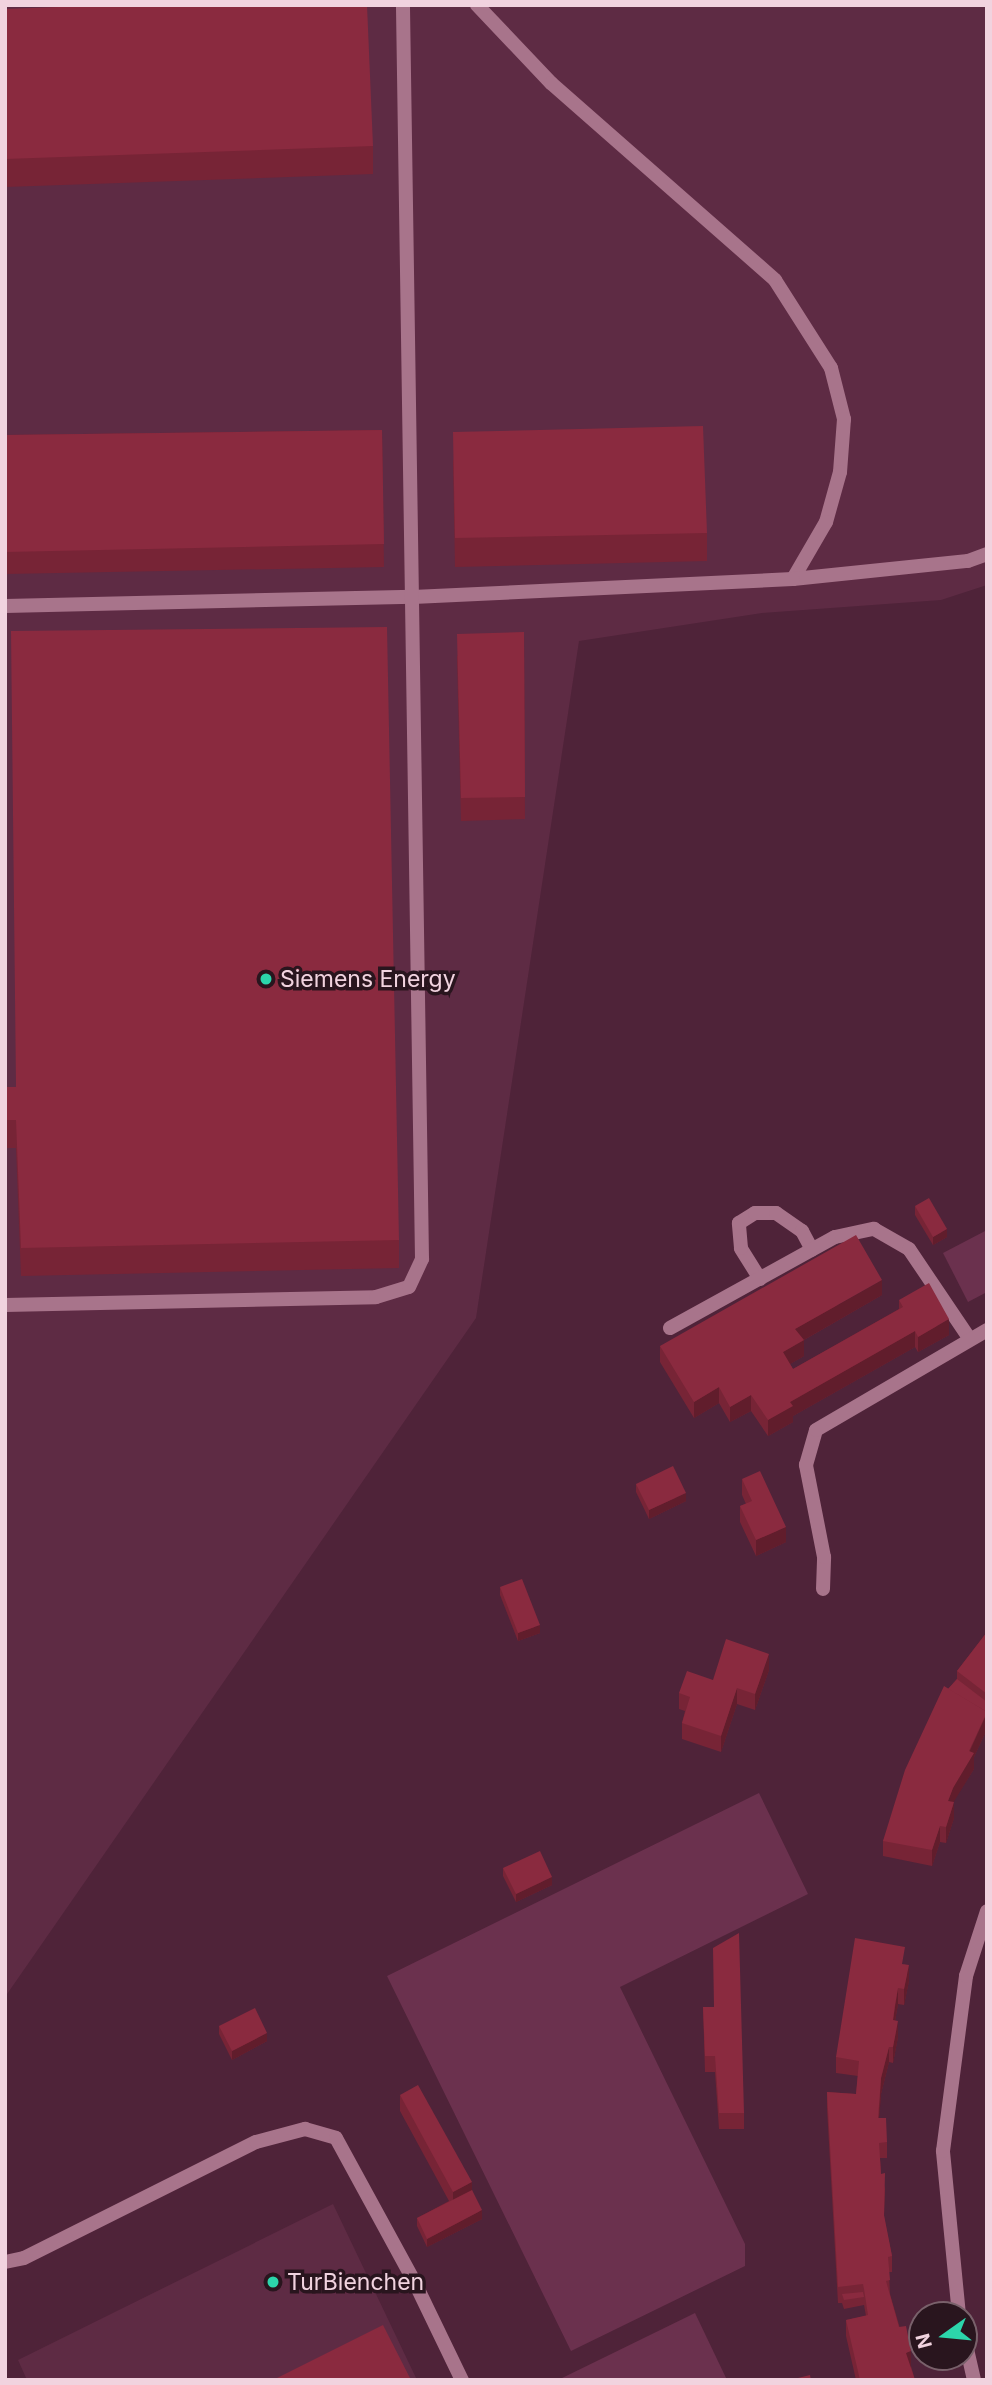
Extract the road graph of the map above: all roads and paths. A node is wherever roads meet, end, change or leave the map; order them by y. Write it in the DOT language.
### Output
graph roads {
  1 [pos="402,5"];
  2 [pos="477,5"];
  3 [pos="987,554"];
  4 [pos="793,579"];
  5 [pos="413,597"];
  6 [pos="5,606"];
  7 [pos="812,1250"];
  8 [pos="760,1279"];
  9 [pos="5,1305"];
  10 [pos="670,1328"];
  11 [pos="987,1330"];
  12 [pos="969,1338"];
  13 [pos="823,1589"];
  14 [pos="987,1911"];
  15 [pos="5,2262"];
  16 [pos="958,2301"];
  17 [pos="462,2380"];
  1 -- 5 [label="street"];
  2 -- 4 [label="street"];
  3 -- 4 [label="street"];
  4 -- 5 [label="street"];
  5 -- 6 [label="street"];
  5 -- 9 [label="street"];
  7 -- 8 [label="street"];
  7 -- 8 [label="street"];
  7 -- 12 [label="street"];
  8 -- 10 [label="street"];
  11 -- 12 [label="street"];
  12 -- 13 [label="street"];
  14 -- 16 [label="street"];
  15 -- 17 [label="street"];
}
